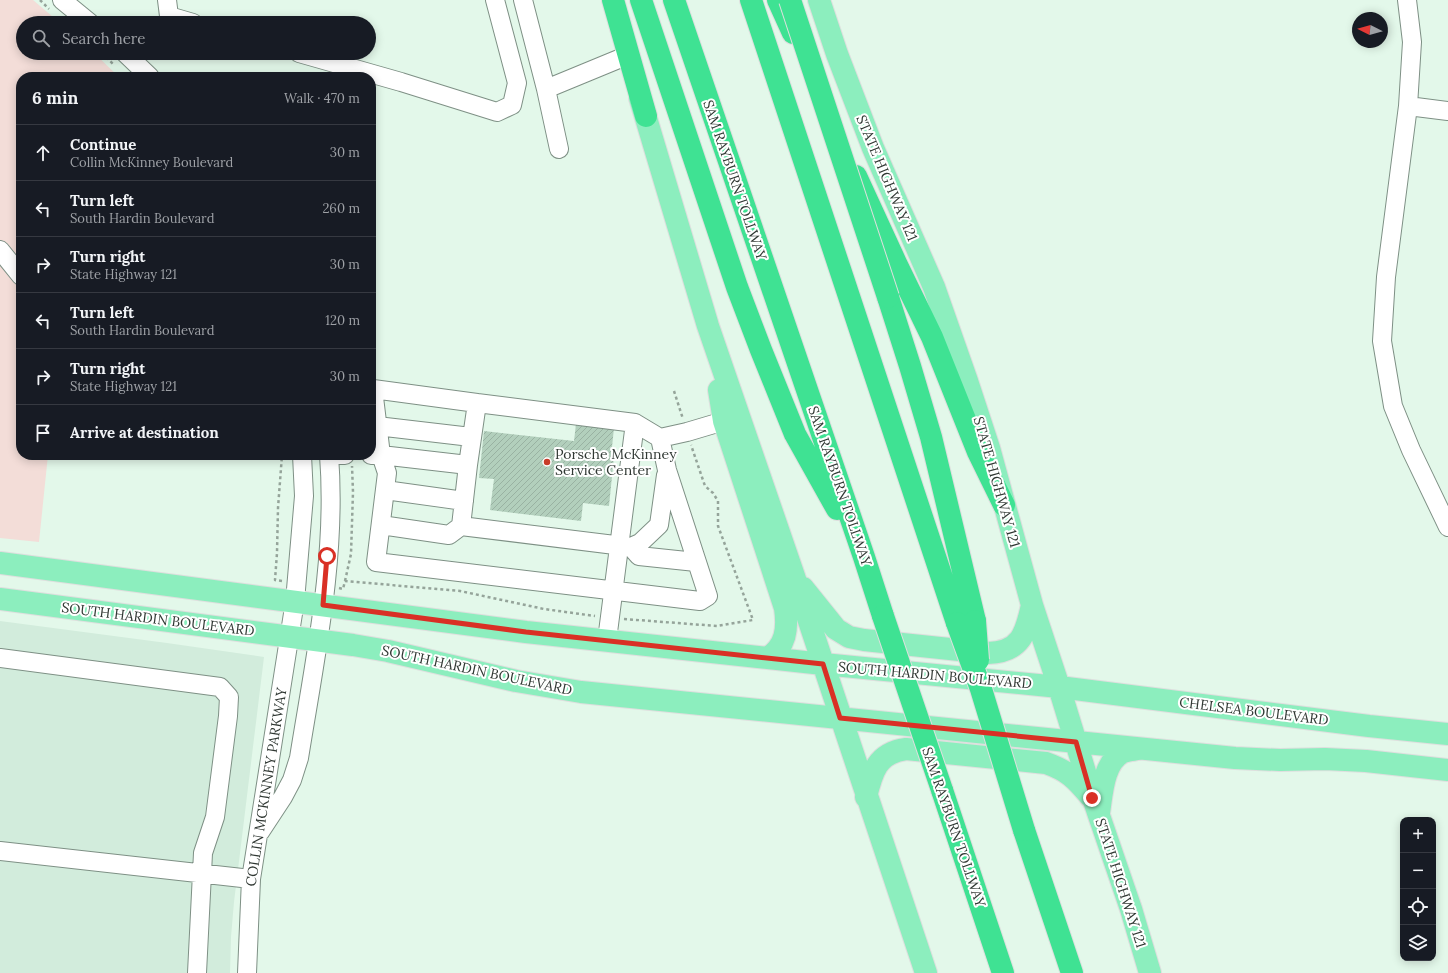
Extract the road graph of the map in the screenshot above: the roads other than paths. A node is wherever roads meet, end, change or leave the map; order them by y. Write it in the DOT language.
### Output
graph roads {
  1 [pos="62,0"];
  2 [pos="166,0"];
  3 [pos="495,0"];
  4 [pos="523,0"];
  5 [pos="608,0"];
  6 [pos="613,0"];
  7 [pos="641,0"];
  8 [pos="674,0"];
  9 [pos="751,0"];
  10 [pos="778,0"];
  11 [pos="790,0"];
  12 [pos="819,0"];
  13 [pos="1407,0"];
  14 [pos="81,16"];
  15 [pos="168,16"];
  16 [pos="626,56"];
  17 [pos="132,60"];
  18 [pos="324,60"];
  19 [pos="145,72"];
  20 [pos="366,72"];
  21 [pos="376,75"];
  22 [pos="546,88"];
  23 [pos="1408,106"];
  24 [pos="1448,110"];
  25 [pos="646,116"];
  26 [pos="559,149"];
  27 [pos="0,250"];
  28 [pos="16,270"];
  29 [pos="708,326"];
  30 [pos="376,383"];
  31 [pos="477,403"];
  32 [pos="376,417"];
  33 [pos="724,421"];
  34 [pos="635,423"];
  35 [pos="377,426"];
  36 [pos="471,437"];
  37 [pos="660,438"];
  38 [pos="376,455"];
  39 [pos="302,460"];
  40 [pos="329,460"];
  41 [pos="468,465"];
  42 [pos="667,470"];
  43 [pos="385,490"];
  44 [pos="464,501"];
  45 [pos="1004,505"];
  46 [pos="381,525"];
  47 [pos="461,526"];
  48 [pos="1448,527"];
  49 [pos="625,546"];
  50 [pos="864,557"];
  51 [pos="696,562"];
  52 [pos="0,563"];
  53 [pos="794,576"];
  54 [pos="613,591"];
  55 [pos="296,592"];
  56 [pos="324,595"];
  57 [pos="0,599"];
  58 [pos="1032,605"];
  59 [pos="966,622"];
  60 [pos="289,636"];
  61 [pos="318,640"];
  62 [pos="607,640"];
  63 [pos="0,658"];
  64 [pos="768,658"];
  65 [pos="823,664"];
  66 [pos="1059,687"];
  67 [pos="840,718"];
  68 [pos="1448,734"];
  69 [pos="1076,742"];
  70 [pos="1139,749"];
  71 [pos="1448,770"];
  72 [pos="866,797"];
  73 [pos="1096,807"];
  74 [pos="256,838"];
  75 [pos="0,851"];
  76 [pos="202,874"];
  77 [pos="251,879"];
  78 [pos="197,973"];
  79 [pos="247,973"];
  80 [pos="926,973"];
  81 [pos="1003,973"];
  82 [pos="1072,973"];
  83 [pos="1150,973"];
  1 -- 14 [label="street"];
  2 -- 15 [label="street"];
  3 -- 21 [label="street"];
  4 -- 22 [label="street"];
  5 -- 16 [label="main road"];
  6 -- 25 [label="highway"];
  7 -- 50 [label="highway"];
  8 -- 50 [label="highway, SAM RAYBURN TOLLWAY"];
  9 -- 59 [label="highway"];
  10 -- 45 [label="highway"];
  11 -- 59 [label="highway, bridge"];
  12 -- 45 [label="main road, STATE HIGHWAY 121"];
  13 -- 23 [label="street"];
  16 -- 22 [label="street"];
  16 -- 25 [label="main road"];
  17 -- 19 [label="street"];
  18 -- 20 [label="street"];
  22 -- 26 [label="street"];
  23 -- 24 [label="street"];
  23 -- 48 [label="street"];
  25 -- 29 [label="main road"];
  27 -- 28 [label="street"];
  29 -- 33 [label="main road"];
  29 -- 53 [label="main road"];
  30 -- 31 [label="street"];
  31 -- 34 [label="street"];
  31 -- 36 [label="street"];
  32 -- 35 [label="street"];
  33 -- 37 [label="street"];
  33 -- 64 [label="main road"];
  34 -- 37 [label="street"];
  34 -- 49 [label="street"];
  35 -- 36 [label="street"];
  35 -- 38 [label="street"];
  36 -- 41 [label="street"];
  37 -- 42 [label="street"];
  38 -- 41 [label="street"];
  38 -- 43 [label="street"];
  39 -- 55 [label="street, COLLIN MCKINNEY PARKWAY"];
  40 -- 56 [label="street"];
  41 -- 44 [label="street"];
  42 -- 49 [label="street"];
  42 -- 51 [label="street"];
  43 -- 44 [label="street"];
  43 -- 46 [label="street"];
  44 -- 47 [label="street"];
  45 -- 58 [label="main road, STATE HIGHWAY 121"];
  46 -- 47 [label="street"];
  46 -- 54 [label="street"];
  47 -- 49 [label="street"];
  49 -- 51 [label="street"];
  49 -- 54 [label="street"];
  50 -- 81 [label="highway, SAM RAYBURN TOLLWAY, bridge"];
  51 -- 54 [label="street"];
  52 -- 55 [label="main road, SOUTH HARDIN BOULEVARD"];
  53 -- 58 [label="main road"];
  53 -- 65 [label="main road"];
  54 -- 62 [label="street"];
  55 -- 56 [label="main road, SOUTH HARDIN BOULEVARD"];
  55 -- 60 [label="street, COLLIN MCKINNEY PARKWAY"];
  56 -- 61 [label="street"];
  56 -- 62 [label="main road, SOUTH HARDIN BOULEVARD"];
  57 -- 60 [label="main road, SOUTH HARDIN BOULEVARD"];
  58 -- 66 [label="main road, STATE HIGHWAY 121"];
  59 -- 82 [label="highway, bridge"];
  60 -- 61 [label="main road, SOUTH HARDIN BOULEVARD"];
  60 -- 74 [label="street, COLLIN MCKINNEY PARKWAY"];
  61 -- 67 [label="main road, SOUTH HARDIN BOULEVARD"];
  61 -- 74 [label="street"];
  62 -- 64 [label="main road, SOUTH HARDIN BOULEVARD"];
  63 -- 76 [label="street"];
  64 -- 65 [label="main road, SOUTH HARDIN BOULEVARD"];
  65 -- 66 [label="main road, SOUTH HARDIN BOULEVARD"];
  65 -- 67 [label="main road"];
  66 -- 68 [label="main road, CHELSEA BOULEVARD"];
  66 -- 69 [label="main road, STATE HIGHWAY 121"];
  67 -- 69 [label="main road, SOUTH HARDIN BOULEVARD"];
  67 -- 72 [label="main road"];
  69 -- 70 [label="main road"];
  69 -- 73 [label="main road, STATE HIGHWAY 121"];
  70 -- 71 [label="main road"];
  70 -- 73 [label="main road"];
  72 -- 73 [label="main road"];
  72 -- 80 [label="main road"];
  73 -- 83 [label="main road, STATE HIGHWAY 121"];
  74 -- 77 [label="street, COLLIN MCKINNEY PARKWAY"];
  75 -- 76 [label="street"];
  76 -- 77 [label="street"];
  76 -- 78 [label="street"];
  77 -- 79 [label="street, COLLIN MCKINNEY PARKWAY"];
}
